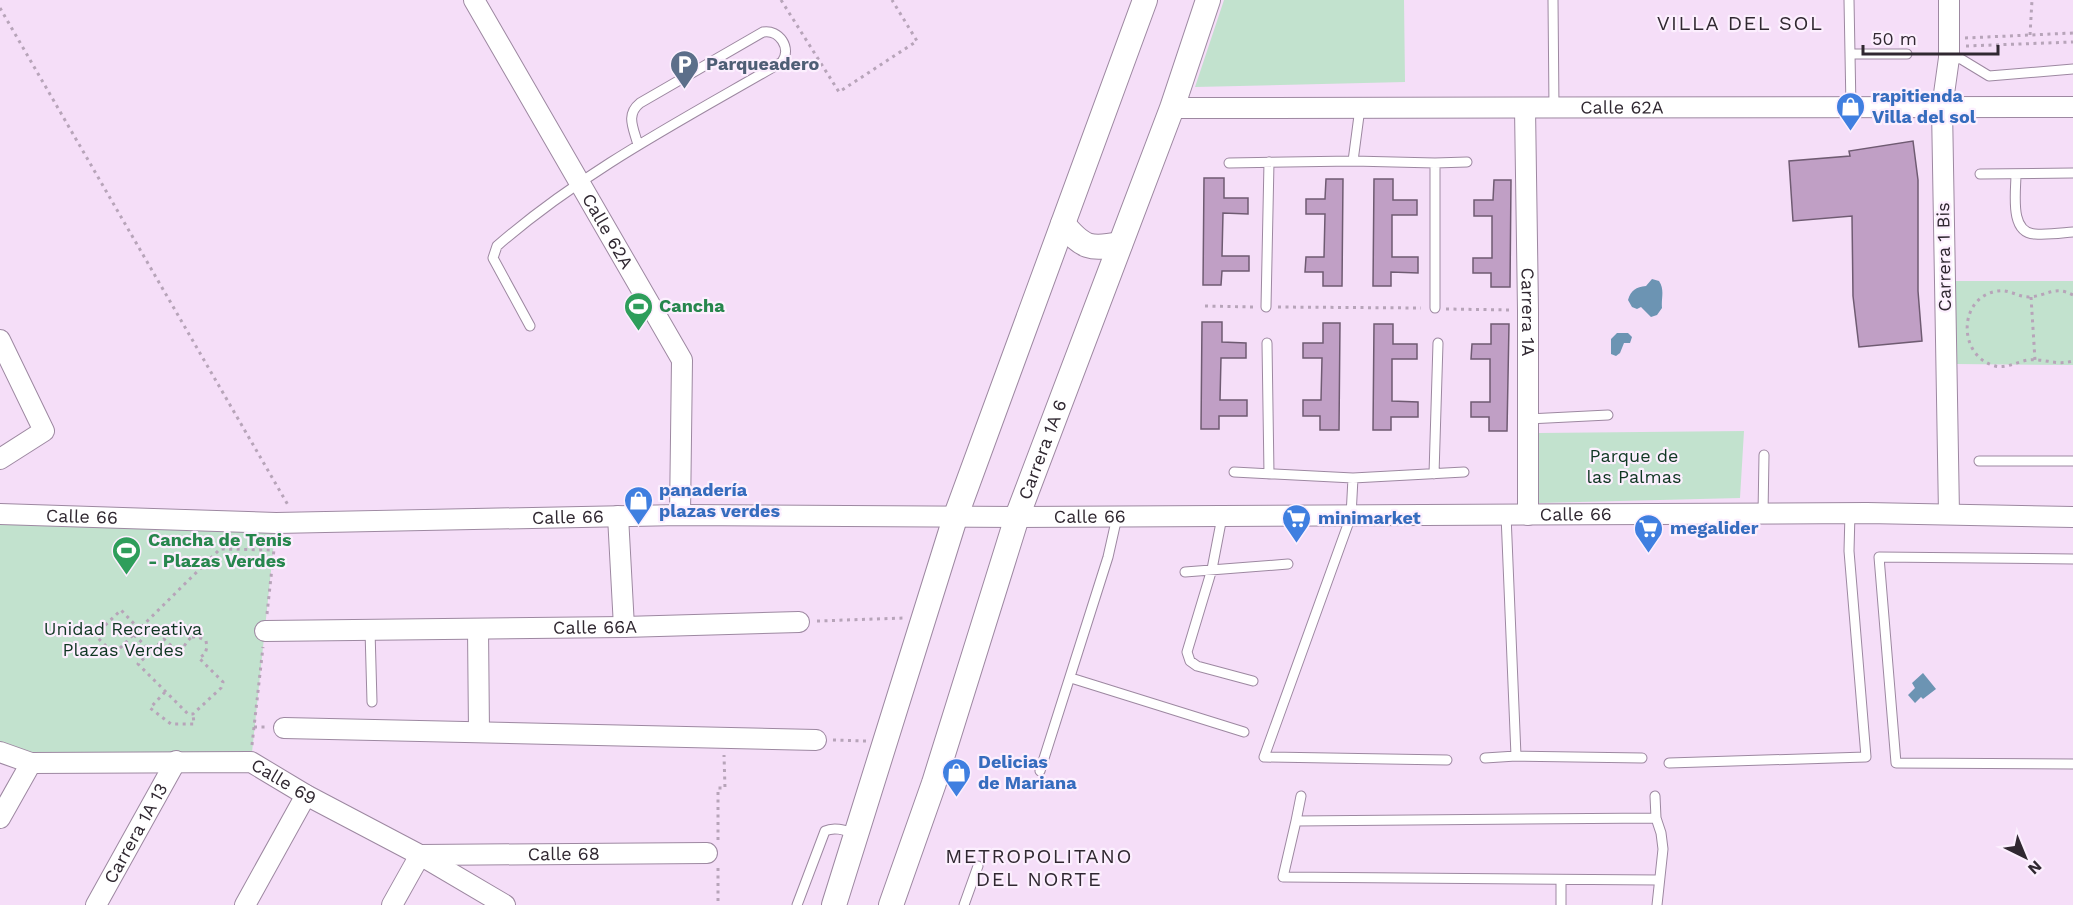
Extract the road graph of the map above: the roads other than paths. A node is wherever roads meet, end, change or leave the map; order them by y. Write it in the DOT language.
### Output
graph roads {
  1 [pos="474,0"];
  2 [pos="1208,0"];
  3 [pos="1553,0"];
  4 [pos="1849,0"];
  5 [pos="1949,0"];
  6 [pos="1143,1"];
  7 [pos="1949,52"];
  8 [pos="1850,54"];
  9 [pos="1907,54"];
  10 [pos="2073,69"];
  11 [pos="2073,107"];
  12 [pos="1172,108"];
  13 [pos="1360,108"];
  14 [pos="1525,108"];
  15 [pos="1554,108"];
  16 [pos="1851,108"];
  17 [pos="1942,108"];
  18 [pos="638,145"];
  19 [pos="1353,161"];
  20 [pos="1269,162"];
  21 [pos="1467,162"];
  22 [pos="1229,163"];
  23 [pos="1435,163"];
  24 [pos="2073,173"];
  25 [pos="1980,174"];
  26 [pos="2016,174"];
  27 [pos="579,182"];
  28 [pos="1063,224"];
  29 [pos="2073,232"];
  30 [pos="1120,244"];
  31 [pos="1266,307"];
  32 [pos="1435,308"];
  33 [pos="530,326"];
  34 [pos="0,340"];
  35 [pos="1268,343"];
  36 [pos="1438,343"];
  37 [pos="1608,415"];
  38 [pos="1528,419"];
  39 [pos="1764,455"];
  40 [pos="0,459"];
  41 [pos="1979,460"];
  42 [pos="2073,461"];
  43 [pos="1234,472"];
  44 [pos="1464,472"];
  45 [pos="1269,474"];
  46 [pos="1434,474"];
  47 [pos="1353,478"];
  48 [pos="1850,513"];
  49 [pos="1,514"];
  50 [pos="1763,514"];
  51 [pos="1949,514"];
  52 [pos="680,515"];
  53 [pos="1506,515"];
  54 [pos="1528,515"];
  55 [pos="618,516"];
  56 [pos="1351,516"];
  57 [pos="1117,517"];
  58 [pos="1222,517"];
  59 [pos="2073,517"];
  60 [pos="955,518"];
  61 [pos="1017,518"];
  62 [pos="2073,559"];
  63 [pos="1288,564"];
  64 [pos="1212,569"];
  65 [pos="1185,572"];
  66 [pos="800,622"];
  67 [pos="624,627"];
  68 [pos="478,629"];
  69 [pos="370,630"];
  70 [pos="265,631"];
  71 [pos="1071,678"];
  72 [pos="1252,681"];
  73 [pos="372,702"];
  74 [pos="284,728"];
  75 [pos="479,732"];
  76 [pos="1244,732"];
  77 [pos="816,740"];
  78 [pos="0,752"];
  79 [pos="1516,756"];
  80 [pos="1485,758"];
  81 [pos="1642,758"];
  82 [pos="1447,760"];
  83 [pos="176,761"];
  84 [pos="31,763"];
  85 [pos="1669,763"];
  86 [pos="2073,764"];
  87 [pos="1040,771"];
  88 [pos="306,795"];
  89 [pos="1301,796"];
  90 [pos="1655,796"];
  91 [pos="0,818"];
  92 [pos="1656,818"];
  93 [pos="1296,820"];
  94 [pos="857,834"];
  95 [pos="707,853"];
  96 [pos="467,854"];
  97 [pos="420,855"];
  98 [pos="978,866"];
  99 [pos="461,880"];
  100 [pos="1561,880"];
  101 [pos="1658,880"];
  102 [pos="96,905"];
  103 [pos="245,905"];
  104 [pos="392,905"];
  105 [pos="505,905"];
  106 [pos="797,905"];
  107 [pos="834,905"];
  108 [pos="891,905"];
  109 [pos="964,905"];
  110 [pos="1561,905"];
  111 [pos="1657,905"];
  1 -- 27 [label="street, Calle 62A"];
  2 -- 12 [label="street, Carrera 1A 6"];
  3 -- 15 [label="lane"];
  4 -- 8 [label="lane"];
  5 -- 7 [label="street, Carrera 1 Bis"];
  6 -- 28 [label="street"];
  7 -- 10 [label="lane"];
  7 -- 17 [label="street, Carrera 1 Bis"];
  8 -- 9 [label="lane"];
  8 -- 16 [label="lane"];
  11 -- 17 [label="street, Calle 62A"];
  12 -- 13 [label="street, Calle 62A"];
  12 -- 30 [label="street, Carrera 1A 6"];
  13 -- 14 [label="street, Calle 62A"];
  13 -- 19 [label="lane"];
  14 -- 15 [label="street, Calle 62A"];
  14 -- 38 [label="street, Carrera 1A"];
  15 -- 16 [label="street, Calle 62A"];
  16 -- 17 [label="street, Calle 62A"];
  17 -- 51 [label="street, Carrera 1 Bis"];
  18 -- 18 [label="lane"];
  18 -- 27 [label="lane"];
  19 -- 20 [label="lane"];
  19 -- 23 [label="lane"];
  20 -- 22 [label="lane"];
  20 -- 31 [label="lane"];
  21 -- 23 [label="lane"];
  23 -- 32 [label="lane"];
  24 -- 26 [label="lane"];
  25 -- 26 [label="lane"];
  26 -- 29 [label="lane"];
  27 -- 33 [label="lane"];
  27 -- 52 [label="street, Calle 62A"];
  28 -- 30 [label="street"];
  28 -- 60 [label="street"];
  30 -- 61 [label="street, Carrera 1A 6"];
  34 -- 40 [label="street"];
  35 -- 45 [label="lane"];
  36 -- 46 [label="lane"];
  37 -- 38 [label="lane"];
  38 -- 54 [label="street, Carrera 1A"];
  39 -- 50 [label="lane"];
  41 -- 42 [label="lane"];
  43 -- 45 [label="lane"];
  44 -- 46 [label="lane"];
  45 -- 47 [label="lane"];
  46 -- 47 [label="lane"];
  47 -- 56 [label="lane"];
  48 -- 50 [label="street, Calle 66"];
  48 -- 51 [label="street, Calle 66"];
  48 -- 85 [label="lane"];
  49 -- 55 [label="street, Calle 66"];
  50 -- 54 [label="street, Calle 66"];
  51 -- 59 [label="street, Calle 66"];
  52 -- 55 [label="street, Calle 66"];
  52 -- 60 [label="street, Calle 66"];
  53 -- 54 [label="street, Calle 66"];
  53 -- 56 [label="street, Calle 66"];
  53 -- 79 [label="lane"];
  55 -- 67 [label="street"];
  56 -- 58 [label="street, Calle 66"];
  56 -- 82 [label="lane"];
  57 -- 58 [label="street, Calle 66"];
  57 -- 61 [label="street, Calle 66"];
  57 -- 71 [label="lane"];
  58 -- 64 [label="lane"];
  60 -- 61 [label="street, Calle 66"];
  60 -- 94 [label="street"];
  61 -- 108 [label="street, Carrera 1A 6"];
  62 -- 86 [label="lane"];
  63 -- 64 [label="lane"];
  64 -- 65 [label="lane"];
  64 -- 72 [label="lane"];
  66 -- 67 [label="street, Calle 66A"];
  67 -- 68 [label="street, Calle 66A"];
  68 -- 69 [label="street, Calle 66A"];
  68 -- 75 [label="street"];
  69 -- 70 [label="street, Calle 66A"];
  69 -- 73 [label="lane"];
  71 -- 76 [label="lane"];
  71 -- 87 [label="lane"];
  74 -- 75 [label="street"];
  75 -- 77 [label="street"];
  78 -- 84 [label="street, Calle 69"];
  79 -- 80 [label="lane"];
  79 -- 81 [label="lane"];
  83 -- 84 [label="street, Calle 69"];
  83 -- 88 [label="street, Calle 69"];
  83 -- 102 [label="street, Carrera 1A 13"];
  84 -- 91 [label="street"];
  88 -- 97 [label="street, Calle 69"];
  88 -- 103 [label="street"];
  89 -- 93 [label="lane"];
  90 -- 92 [label="lane"];
  92 -- 93 [label="lane"];
  92 -- 101 [label="lane"];
  93 -- 100 [label="lane"];
  94 -- 106 [label="lane"];
  94 -- 107 [label="street"];
  95 -- 96 [label="street, Calle 68"];
  96 -- 97 [label="street, Calle 68"];
  96 -- 99 [label="street"];
  97 -- 99 [label="street, Calle 69"];
  97 -- 104 [label="street"];
  98 -- 109 [label="lane"];
  99 -- 105 [label="street, Calle 69"];
  100 -- 101 [label="lane"];
  100 -- 110 [label="lane"];
  101 -- 111 [label="lane"];
}
